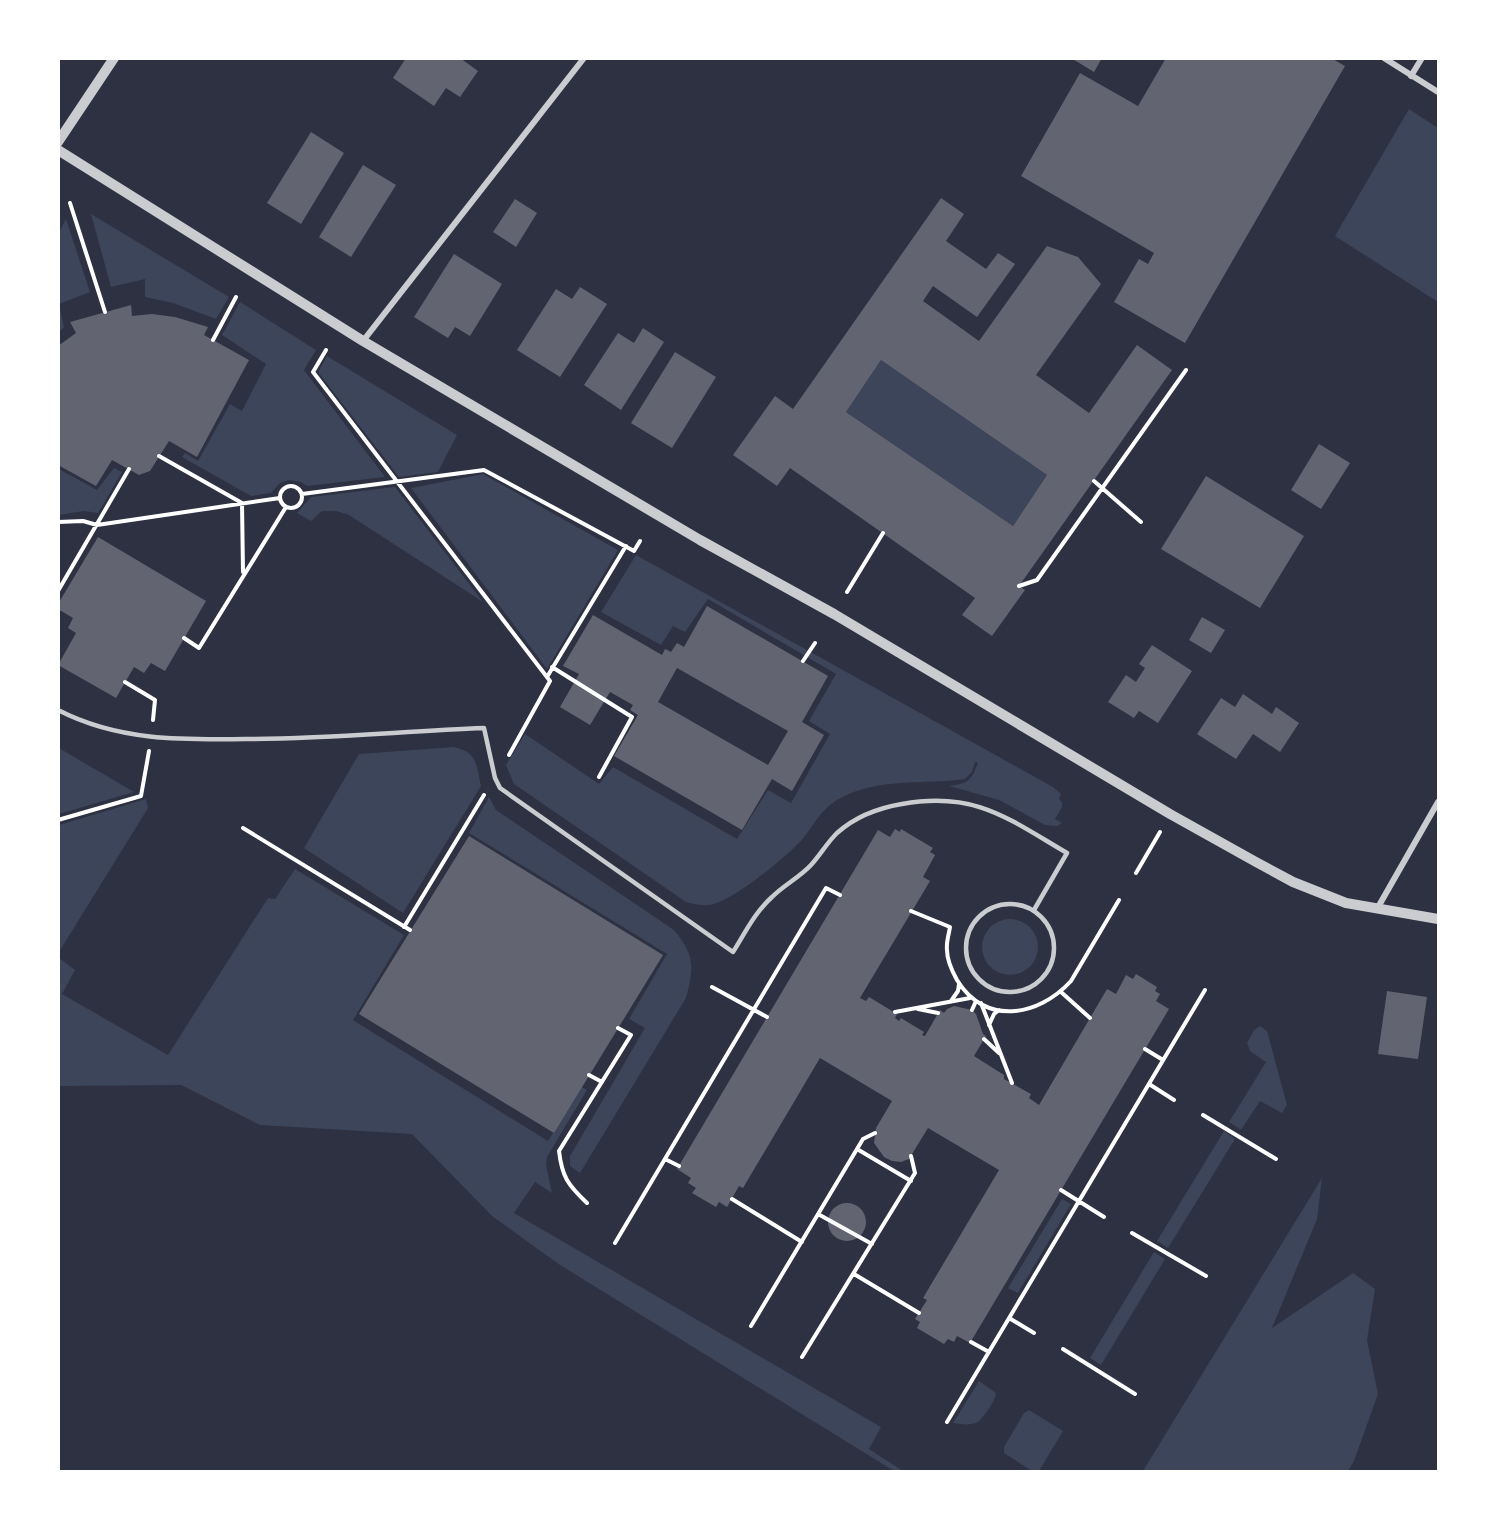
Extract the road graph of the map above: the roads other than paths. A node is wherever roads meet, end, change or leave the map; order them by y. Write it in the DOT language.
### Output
graph roads {
  1 [pos="114,58"];
  2 [pos="584,58"];
  3 [pos="1384,58"];
  4 [pos="1422,58"];
  5 [pos="1411,76"];
  6 [pos="1438,92"];
  7 [pos="58,142"];
  8 [pos="58,150"];
  9 [pos="363,341"];
  10 [pos="58,710"];
  11 [pos="1438,802"];
  12 [pos="1034,910"];
  13 [pos="1377,910"];
  14 [pos="1438,919"];
  1 -- 7 [label="street"];
  2 -- 9 [label="street"];
  3 -- 5 [label="street"];
  4 -- 5 [label="street"];
  5 -- 6 [label="street"];
  8 -- 9 [label="street"];
  9 -- 13 [label="street"];
  10 -- 12 [label="lane"];
  11 -- 13 [label="street"];
  12 -- 12 [label="lane"];
  13 -- 14 [label="street"];
}
